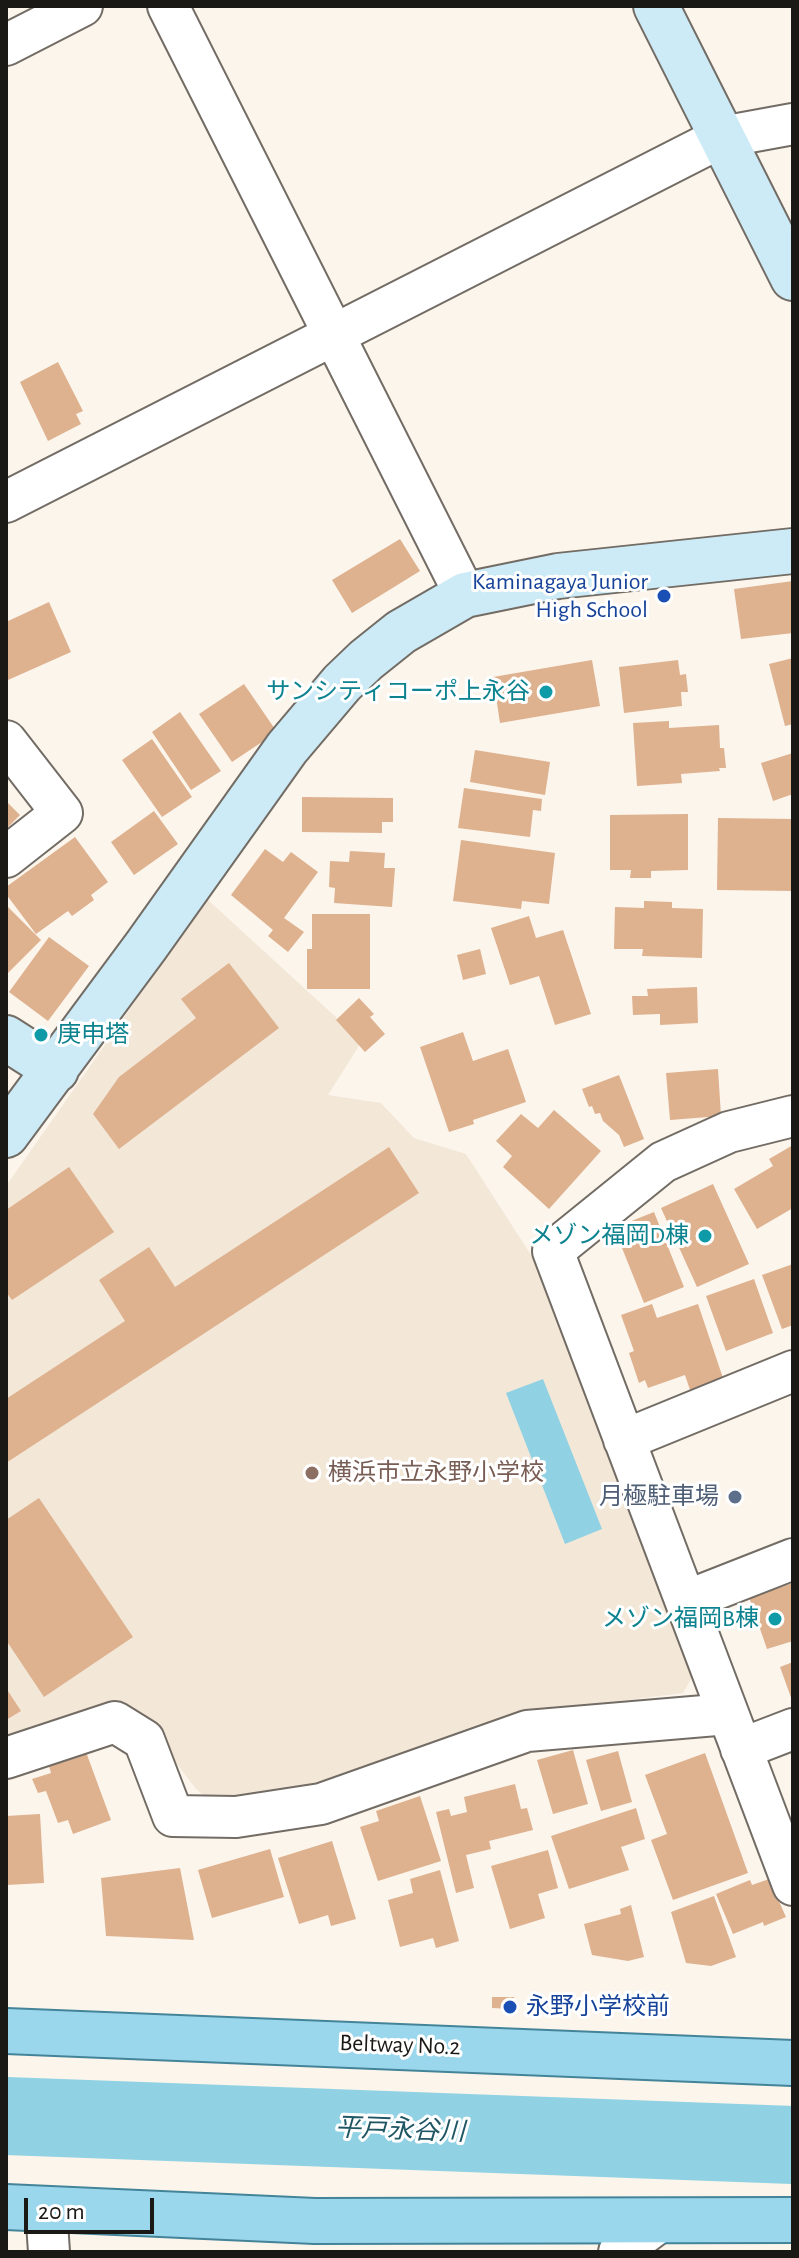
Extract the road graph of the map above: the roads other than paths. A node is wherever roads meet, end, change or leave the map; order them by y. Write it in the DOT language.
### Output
graph roads {
  1 [pos="82,6"];
  2 [pos="168,6"];
  3 [pos="656,6"];
  4 [pos="6,45"];
  5 [pos="793,124"];
  6 [pos="722,137"];
  7 [pos="793,278"];
  8 [pos="335,334"];
  9 [pos="6,502"];
  10 [pos="793,551"];
  11 [pos="465,595"];
  12 [pos="6,741"];
  13 [pos="6,857"];
  14 [pos="6,1038"];
  15 [pos="56,1070"];
  16 [pos="793,1116"];
  17 [pos="6,1135"];
  18 [pos="793,1371"];
  19 [pos="624,1440"];
  20 [pos="793,1559"];
  21 [pos="686,1601"];
  22 [pos="793,1729"];
  23 [pos="735,1731"];
  24 [pos="6,1758"];
  25 [pos="793,1885"];
  26 [pos="6,2031"];
  27 [pos="793,2063"];
  28 [pos="26,2207"];
  29 [pos="663,2219"];
  30 [pos="793,2220"];
  31 [pos="49,2252"];
  32 [pos="619,2252"];
  1 -- 4 [label="street"];
  2 -- 8 [label="street"];
  3 -- 6 [label="street"];
  5 -- 6 [label="street"];
  6 -- 7 [label="street"];
  6 -- 8 [label="street"];
  8 -- 9 [label="street"];
  8 -- 11 [label="street"];
  10 -- 11 [label="street"];
  11 -- 15 [label="street"];
  12 -- 13 [label="street"];
  14 -- 15 [label="street"];
  15 -- 17 [label="street"];
  16 -- 19 [label="street"];
  18 -- 19 [label="street"];
  19 -- 21 [label="street"];
  20 -- 21 [label="street"];
  21 -- 23 [label="street"];
  22 -- 23 [label="street"];
  23 -- 24 [label="street"];
  23 -- 25 [label="street"];
  26 -- 27 [label="main road, Beltway No.2"];
  28 -- 29 [label="main road"];
  28 -- 31 [label="street"];
  29 -- 30 [label="main road"];
  29 -- 32 [label="street"];
}
